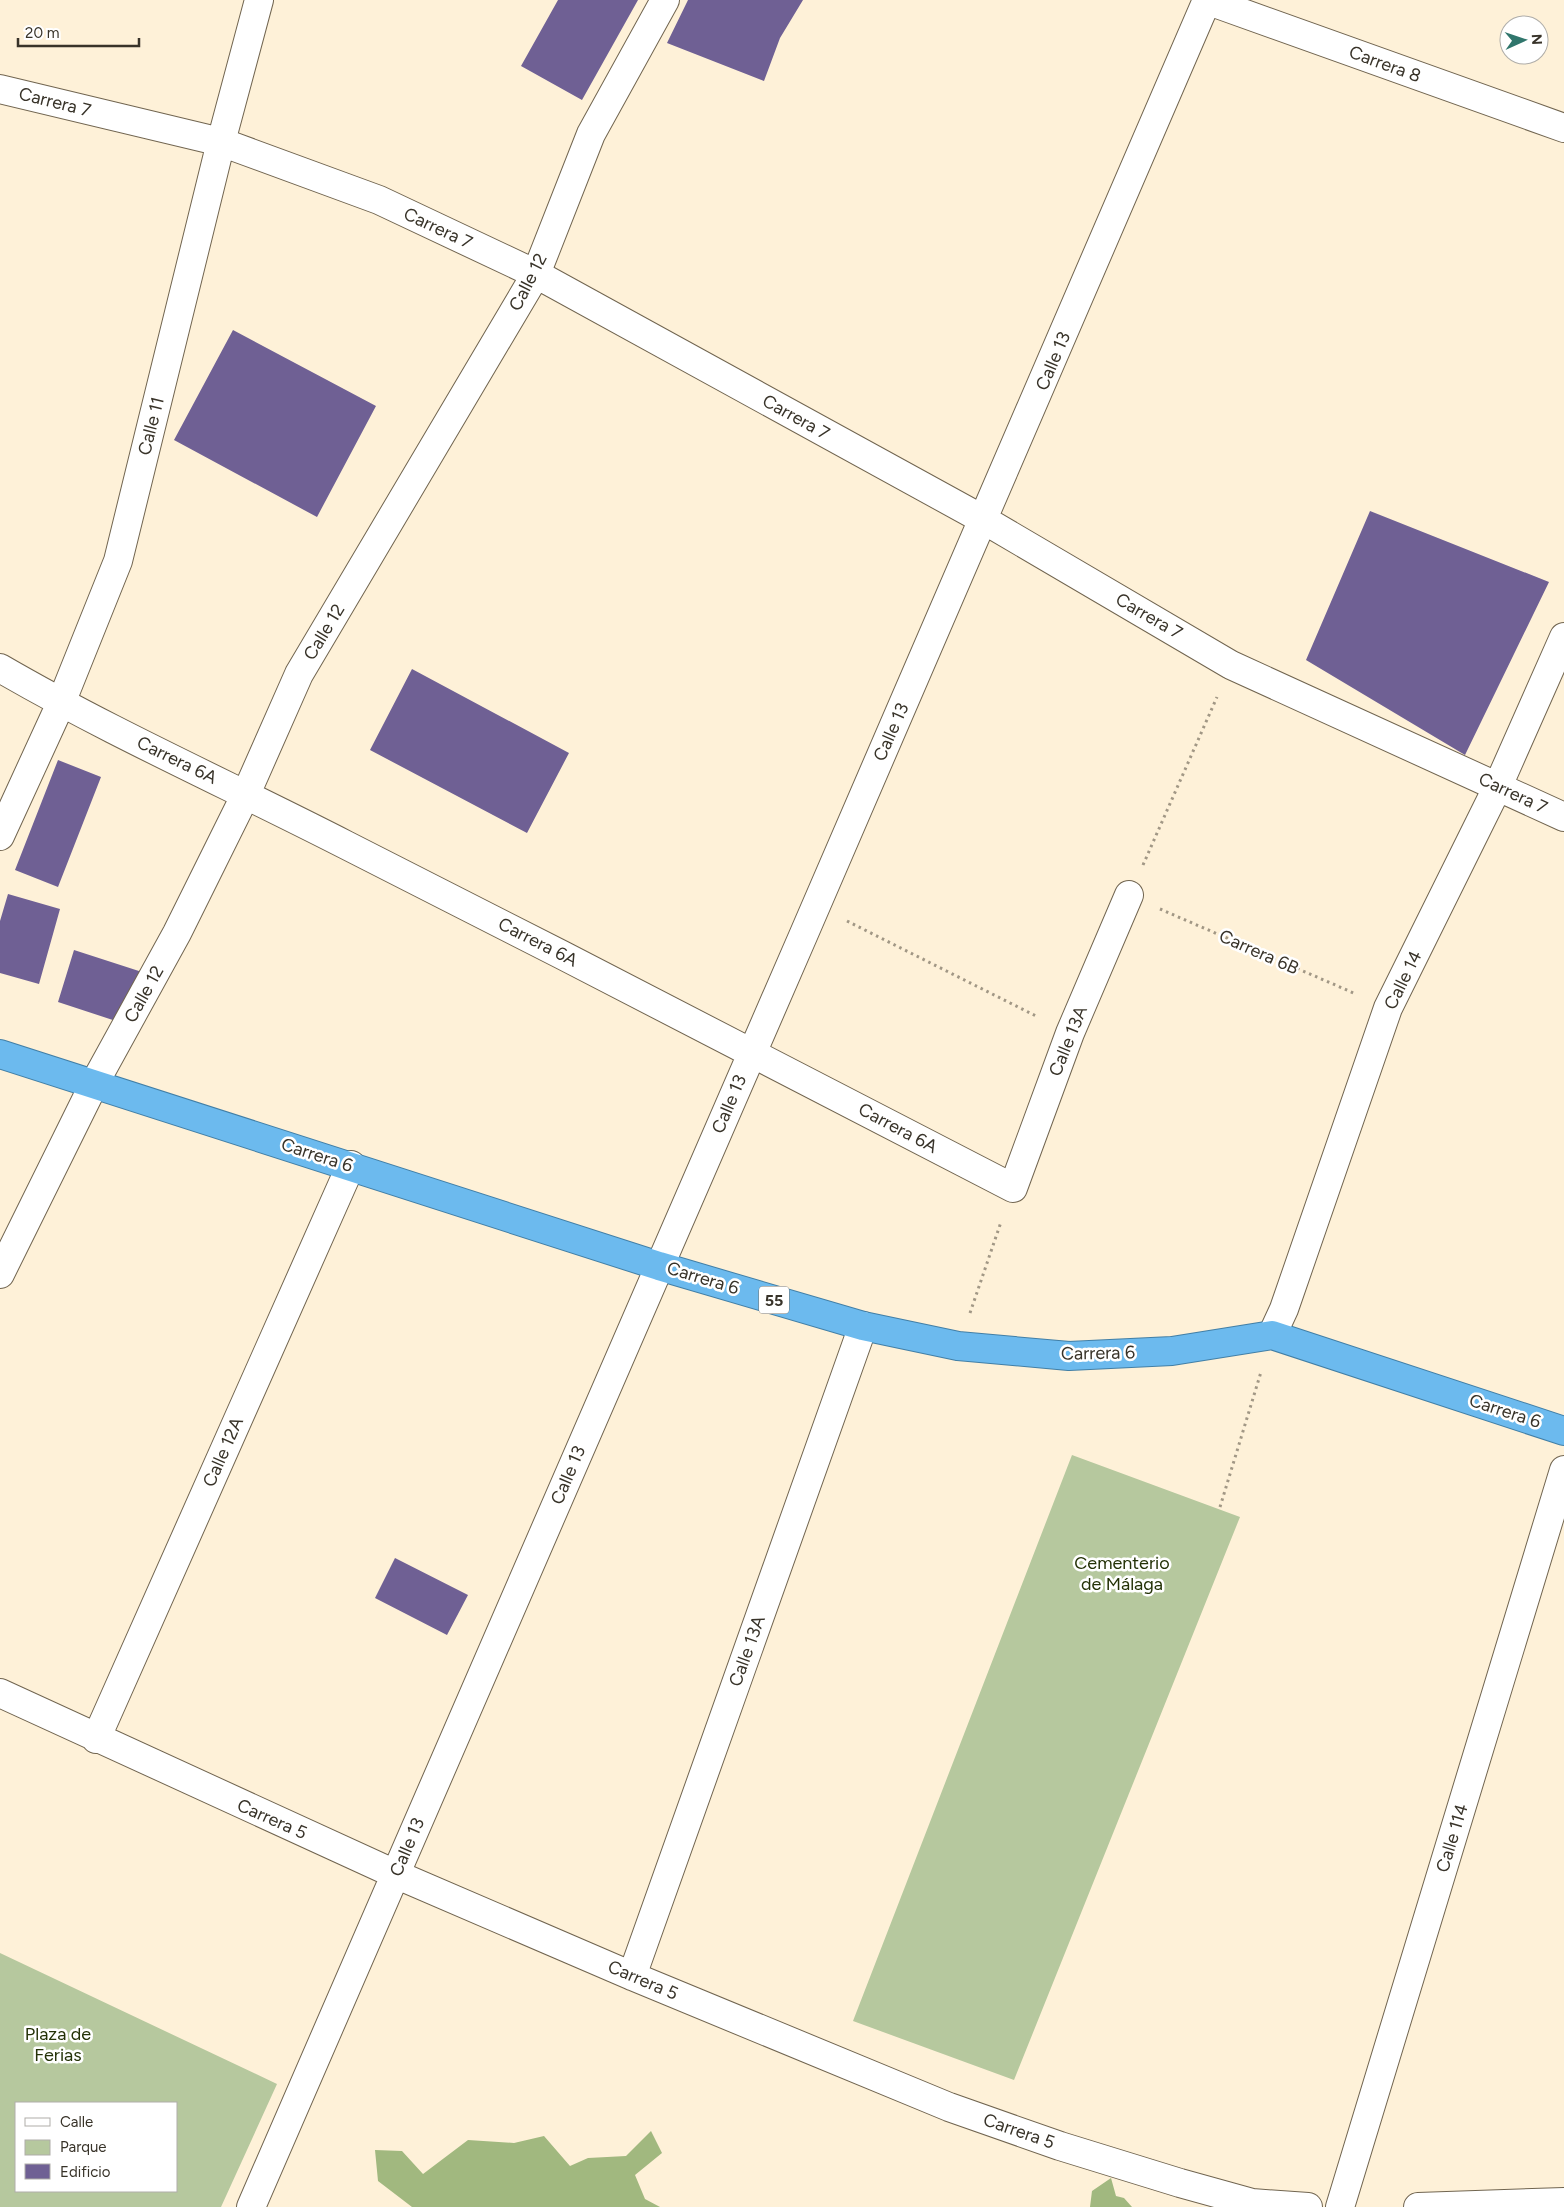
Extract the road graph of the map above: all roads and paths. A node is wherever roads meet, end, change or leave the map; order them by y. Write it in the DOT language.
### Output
graph roads {
  1 [pos="259,0"];
  2 [pos="665,0"];
  3 [pos="1207,0"];
  4 [pos="0,88"];
  5 [pos="1564,128"];
  6 [pos="221,142"];
  7 [pos="536,274"];
  8 [pos="984,520"];
  9 [pos="1564,637"];
  10 [pos="1231,664"];
  11 [pos="0,668"];
  12 [pos="61,703"];
  13 [pos="1498,786"];
  14 [pos="246,794"];
  15 [pos="1564,817"];
  16 [pos="0,836"];
  17 [pos="1129,896"];
  18 [pos="815,905"];
  19 [pos="1388,1008"];
  20 [pos="1070,1033"];
  21 [pos="752,1051"];
  22 [pos="0,1054"];
  23 [pos="94,1084"];
  24 [pos="351,1165"];
  25 [pos="1013,1188"];
  26 [pos="659,1266"];
  27 [pos="0,1274"];
  28 [pos="863,1326"];
  29 [pos="1272,1335"];
  30 [pos="958,1346"];
  31 [pos="1564,1431"];
  32 [pos="1564,1470"];
  33 [pos="1220,1506"];
  34 [pos="0,1693"];
  35 [pos="96,1739"];
  36 [pos="395,1874"];
  37 [pos="632,1976"];
  38 [pos="1564,2202"];
  39 [pos="251,2207"];
  40 [pos="1308,2207"];
  41 [pos="1340,2207"];
  42 [pos="1418,2207"];
  1 -- 6 [label="street, Calle 11"];
  2 -- 7 [label="street, Calle 12"];
  3 -- 5 [label="street, Carrera 8"];
  3 -- 8 [label="street, Calle 13"];
  4 -- 6 [label="street, Carrera 7"];
  6 -- 7 [label="street, Carrera 7"];
  6 -- 12 [label="street, Calle 11"];
  7 -- 8 [label="street, Carrera 7"];
  7 -- 14 [label="street, Calle 12"];
  8 -- 10 [label="street, Carrera 7"];
  8 -- 18 [label="street, Calle 13"];
  9 -- 13 [label="street, Calle 14"];
  10 -- 13 [label="street, Carrera 7"];
  10 -- 17 [label="path"];
  11 -- 12 [label="street"];
  12 -- 14 [label="street, Carrera 6A"];
  12 -- 16 [label="street, Calle 11"];
  13 -- 15 [label="street, Carrera 7"];
  13 -- 19 [label="street, Calle 14"];
  14 -- 21 [label="street, Carrera 6A"];
  14 -- 23 [label="street, Calle 12"];
  17 -- 19 [label="path, Carrera 6B"];
  17 -- 20 [label="street, Calle 13A"];
  18 -- 20 [label="path"];
  18 -- 21 [label="street, Calle 13"];
  19 -- 29 [label="street, Calle 14"];
  20 -- 25 [label="street, Calle 13A"];
  21 -- 25 [label="street, Carrera 6A"];
  21 -- 26 [label="street, Calle 13"];
  22 -- 23 [label="highway, Carrera 6 / 55"];
  23 -- 24 [label="highway, Carrera 6 / 55"];
  23 -- 27 [label="street, Calle 12"];
  24 -- 26 [label="highway, Carrera 6 / 55"];
  24 -- 35 [label="street, Calle 12A"];
  25 -- 30 [label="path"];
  26 -- 28 [label="highway, Carrera 6 / 55"];
  26 -- 36 [label="street, Calle 13"];
  28 -- 30 [label="highway, Carrera 6 / 55"];
  28 -- 37 [label="street, Calle 13A"];
  29 -- 30 [label="highway, Carrera 6 / 55"];
  29 -- 31 [label="highway, Carrera 6 / 55"];
  29 -- 33 [label="path"];
  32 -- 41 [label="street, Calle 114"];
  34 -- 35 [label="street, Carrera 5"];
  35 -- 36 [label="street, Carrera 5"];
  36 -- 37 [label="street, Carrera 5"];
  36 -- 39 [label="street, Calle 13"];
  37 -- 40 [label="street, Carrera 5"];
  38 -- 42 [label="street"];
}
